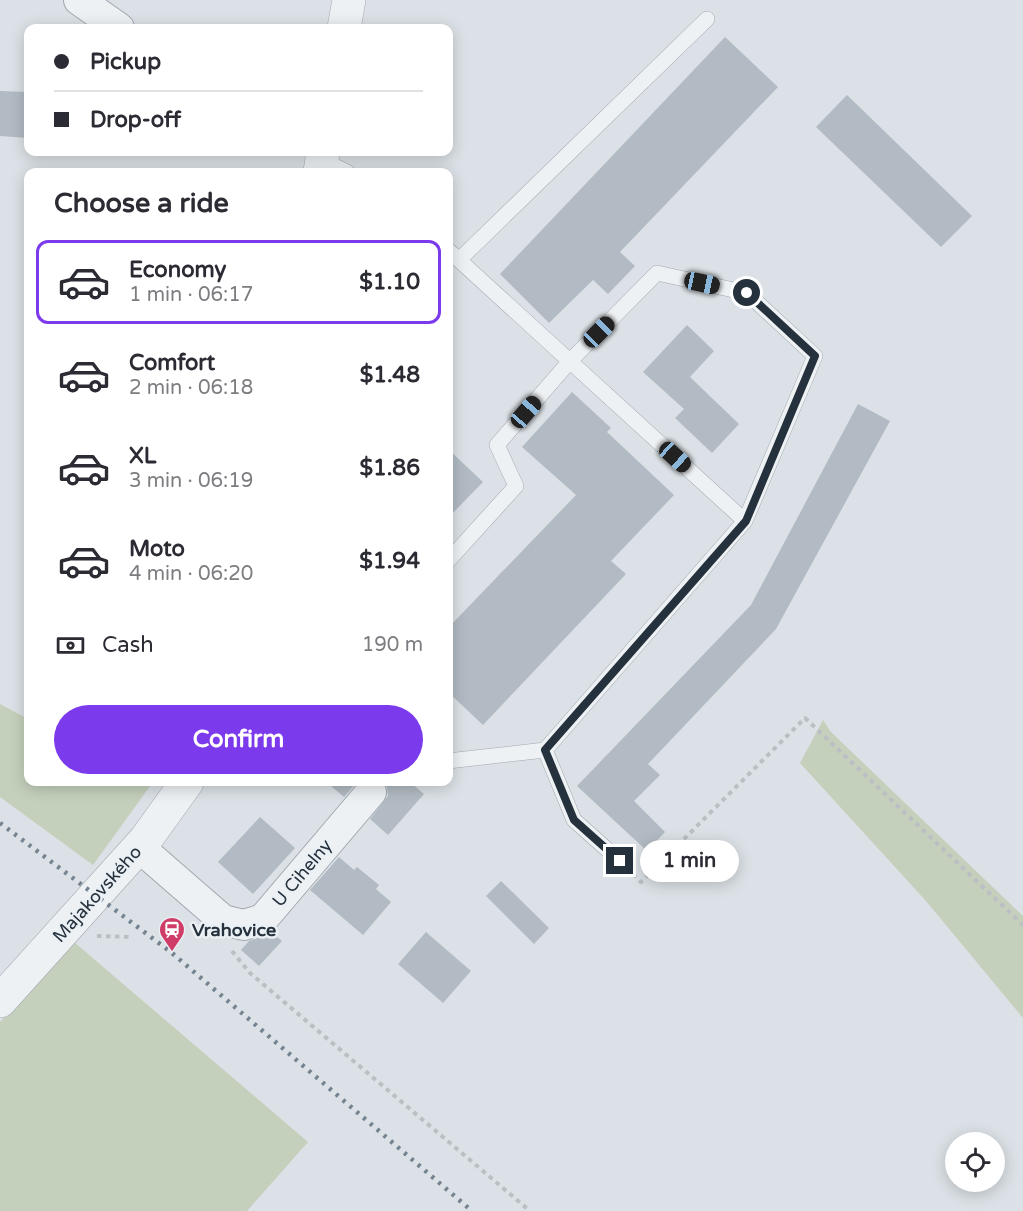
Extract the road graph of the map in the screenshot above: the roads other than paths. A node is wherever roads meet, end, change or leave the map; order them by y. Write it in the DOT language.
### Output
graph roads {
  1 [pos="80,0"];
  2 [pos="349,0"];
  3 [pos="707,19"];
  4 [pos="113,24"];
  5 [pos="345,24"];
  6 [pos="454,255"];
  7 [pos="570,361"];
  8 [pos="746,521"];
  9 [pos="453,555"];
  10 [pos="545,750"];
  11 [pos="453,760"];
  12 [pos="184,786"];
  13 [pos="371,792"];
  14 [pos="139,847"];
  15 [pos="620,861"];
  16 [pos="0,1001"];
  1 -- 4 [label="street"];
  2 -- 5 [label="street"];
  3 -- 6 [label="lane"];
  6 -- 7 [label="lane"];
  7 -- 8 [label="lane"];
  7 -- 8 [label="lane"];
  7 -- 9 [label="lane"];
  8 -- 10 [label="lane"];
  10 -- 11 [label="lane"];
  10 -- 15 [label="lane"];
  12 -- 14 [label="street, Majakovského"];
  13 -- 14 [label="street, U Cihelny"];
  14 -- 16 [label="street, Majakovského"];
}
